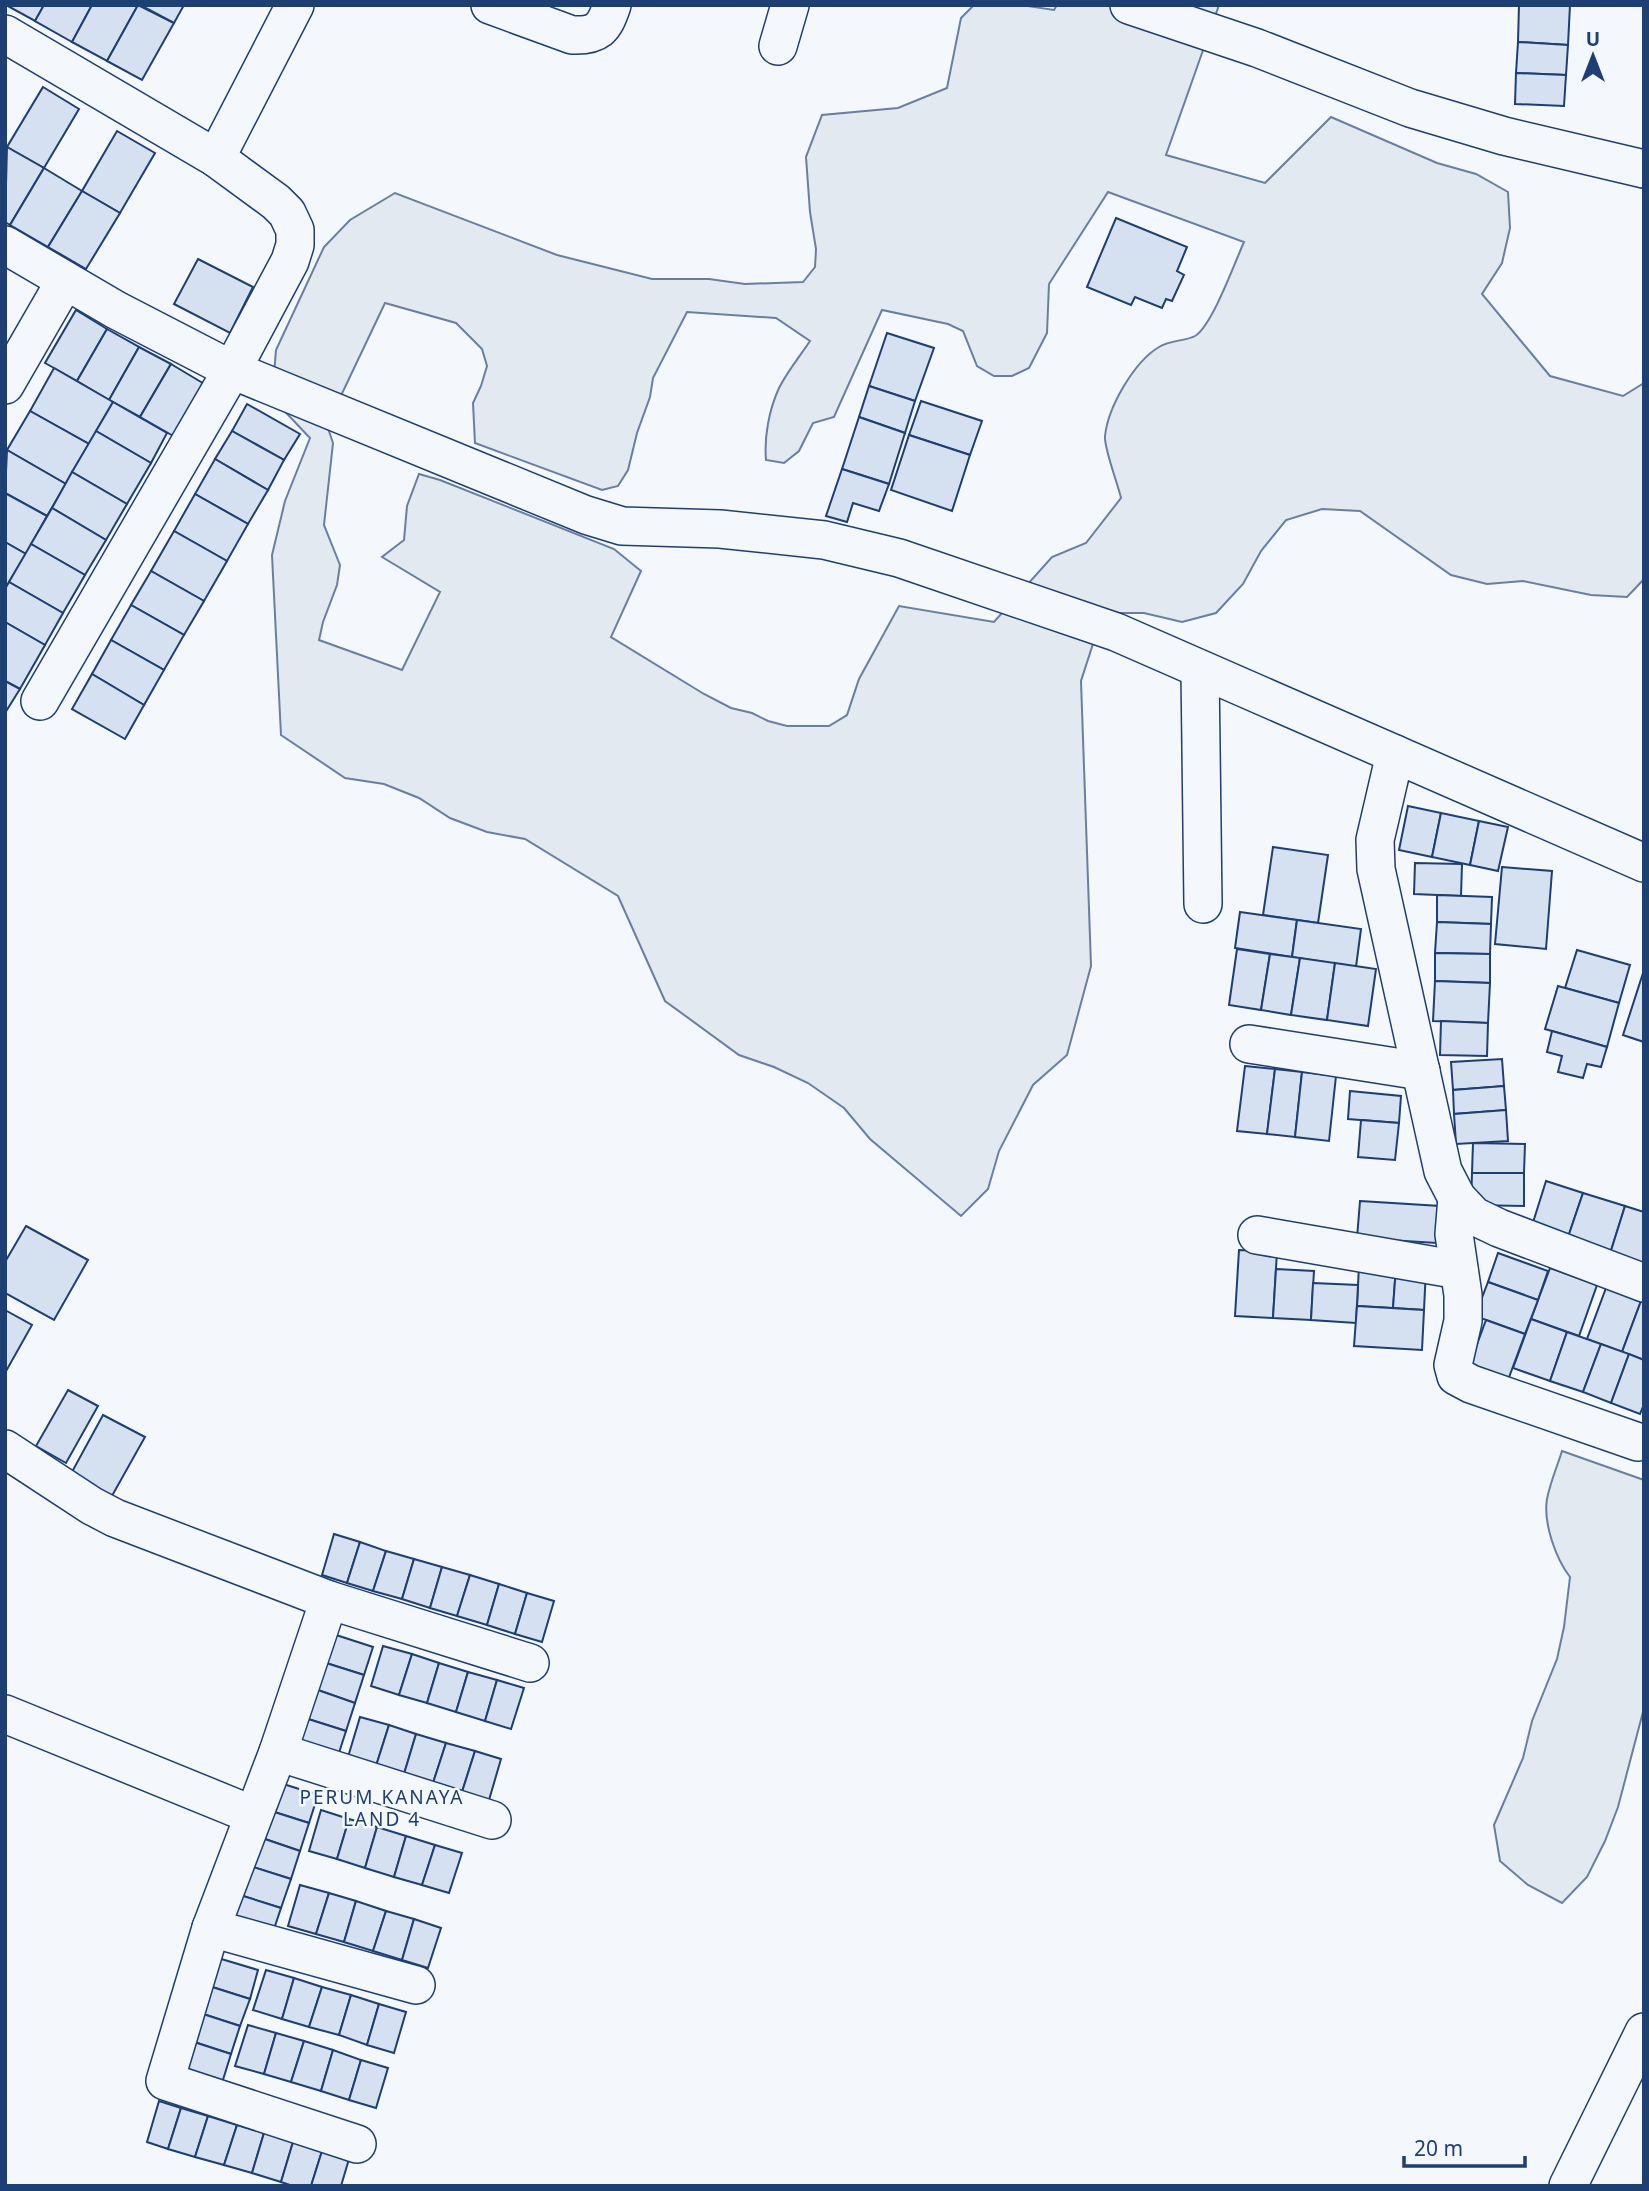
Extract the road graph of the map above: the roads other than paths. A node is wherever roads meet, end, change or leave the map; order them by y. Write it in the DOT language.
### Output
graph roads {
  1 [pos="490,5"];
  2 [pos="612,5"];
  3 [pos="790,5"];
  4 [pos="1129,5"];
  5 [pos="292,6"];
  6 [pos="5,34"];
  7 [pos="778,46"];
  8 [pos="216,158"];
  9 [pos="1644,169"];
  10 [pos="5,245"];
  11 [pos="65,281"];
  12 [pos="232,370"];
  13 [pos="5,385"];
  14 [pos="1200,670"];
  15 [pos="40,701"];
  16 [pos="1395,754"];
  17 [pos="1644,863"];
  18 [pos="1203,904"];
  19 [pos="1249,1044"];
  20 [pos="1421,1071"];
  21 [pos="1457,1198"];
  22 [pos="1257,1235"];
  23 [pos="1460,1270"];
  24 [pos="1644,1283"];
  25 [pos="1638,1442"];
  26 [pos="5,1449"];
  27 [pos="329,1600"];
  28 [pos="530,1663"];
  29 [pos="5,1714"];
  30 [pos="278,1752"];
  31 [pos="253,1815"];
  32 [pos="492,1820"];
  33 [pos="211,1928"];
  34 [pos="416,1984"];
  35 [pos="1644,2032"];
  36 [pos="357,2144"];
  37 [pos="1568,2186"];
  1 -- 2 [label="street"];
  3 -- 7 [label="street"];
  4 -- 9 [label="street"];
  5 -- 8 [label="street"];
  6 -- 8 [label="street"];
  8 -- 12 [label="street"];
  10 -- 11 [label="street"];
  11 -- 12 [label="street"];
  11 -- 13 [label="street"];
  12 -- 14 [label="street"];
  12 -- 15 [label="street"];
  14 -- 16 [label="street"];
  14 -- 18 [label="street"];
  16 -- 17 [label="street"];
  16 -- 20 [label="street"];
  19 -- 20 [label="street"];
  20 -- 21 [label="street"];
  21 -- 23 [label="street"];
  21 -- 24 [label="street"];
  22 -- 23 [label="street"];
  23 -- 25 [label="street"];
  26 -- 27 [label="street"];
  27 -- 28 [label="street"];
  27 -- 30 [label="street"];
  29 -- 31 [label="street"];
  30 -- 31 [label="street"];
  30 -- 32 [label="street"];
  31 -- 33 [label="street"];
  33 -- 34 [label="street"];
  33 -- 36 [label="street"];
  35 -- 37 [label="street"];
}
